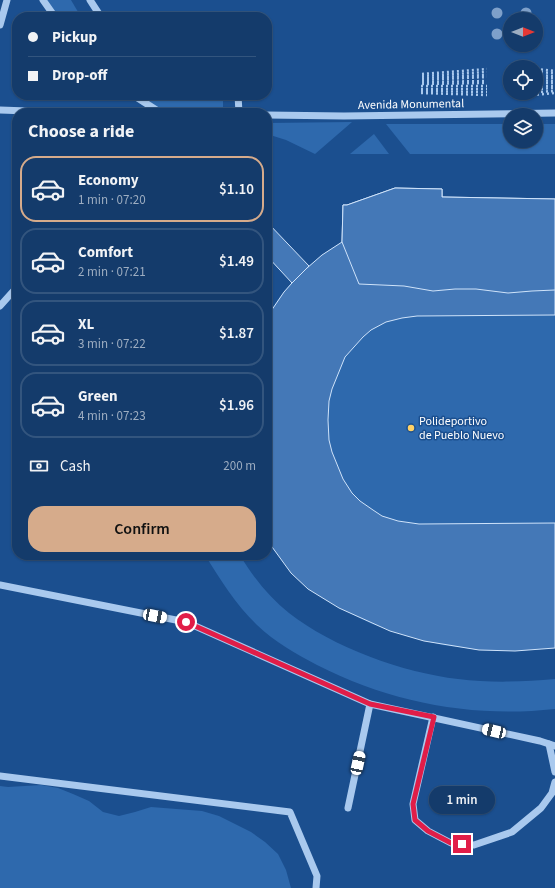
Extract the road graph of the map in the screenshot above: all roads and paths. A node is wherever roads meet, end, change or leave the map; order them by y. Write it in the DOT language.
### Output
graph roads {
  1 [pos="7,0"];
  2 [pos="43,0"];
  3 [pos="90,0"];
  4 [pos="51,12"];
  5 [pos="98,12"];
  6 [pos="0,25"];
  7 [pos="543,81"];
  8 [pos="543,81"];
  9 [pos="543,81"];
  10 [pos="543,81"];
  11 [pos="487,82"];
  12 [pos="555,82"];
  13 [pos="422,83"];
  14 [pos="543,89"];
  15 [pos="140,100"];
  16 [pos="152,108"];
  17 [pos="0,110"];
  18 [pos="12,110"];
  19 [pos="555,113"];
  20 [pos="272,115"];
  21 [pos="12,293"];
  22 [pos="0,306"];
  23 [pos="0,585"];
  24 [pos="370,704"];
  25 [pos="434,717"];
  26 [pos="552,745"];
  27 [pos="555,772"];
  28 [pos="0,776"];
  29 [pos="555,782"];
  30 [pos="554,793"];
  31 [pos="348,808"];
  32 [pos="316,888"];
  1 -- 6 [label="street"];
  2 -- 4 [label="street"];
  3 -- 5 [label="street"];
  7 -- 12 [label="path"];
  8 -- 12 [label="path"];
  9 -- 12 [label="path"];
  10 -- 12 [label="path"];
  11 -- 13 [label="path"];
  11 -- 13 [label="path"];
  11 -- 13 [label="path"];
  11 -- 13 [label="path"];
  11 -- 13 [label="path"];
  12 -- 14 [label="path"];
  15 -- 16 [label="street"];
  17 -- 18 [label="street"];
  19 -- 20 [label="street, Avenida Monumental"];
  21 -- 22 [label="street"];
  23 -- 24 [label="street"];
  24 -- 25 [label="street"];
  24 -- 31 [label="street"];
  25 -- 26 [label="street"];
  25 -- 30 [label="street"];
  26 -- 27 [label="street"];
  28 -- 32 [label="street"];
  29 -- 30 [label="street"];
}
